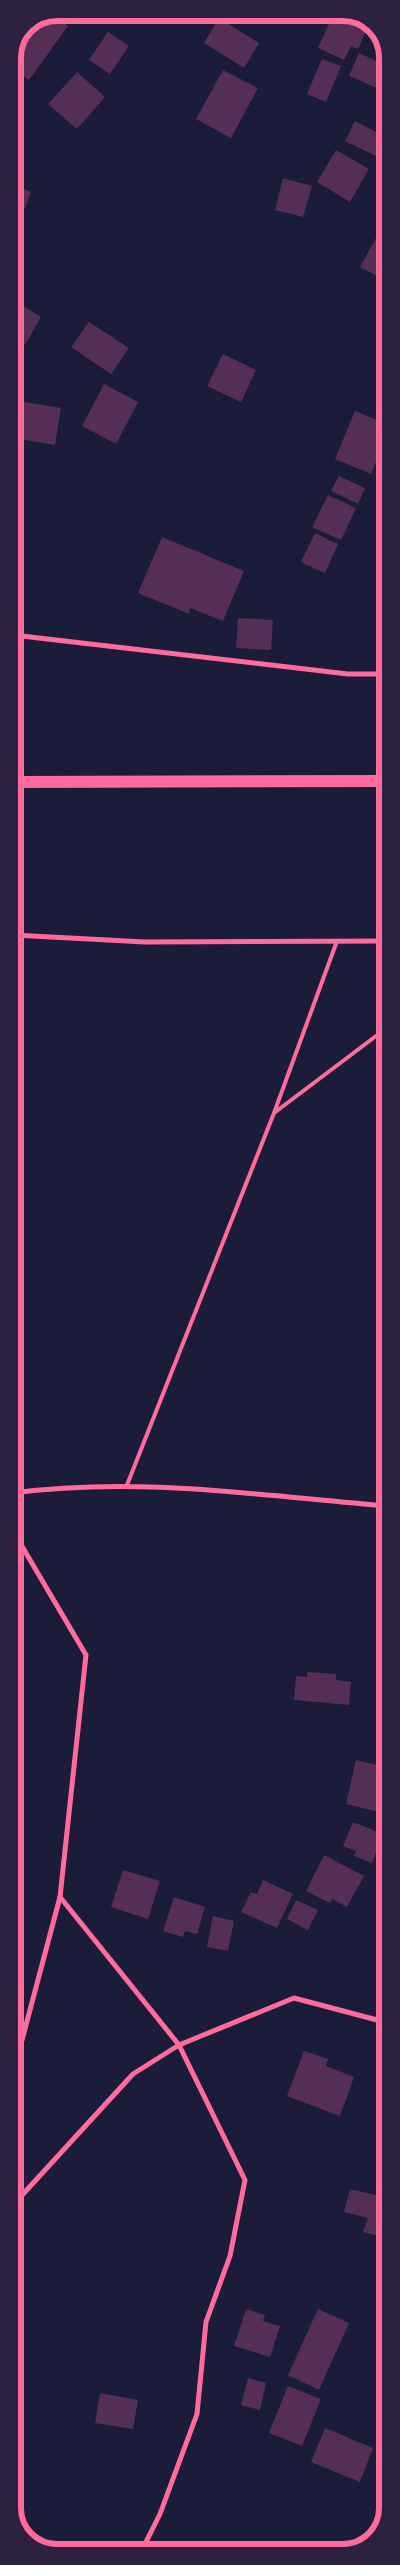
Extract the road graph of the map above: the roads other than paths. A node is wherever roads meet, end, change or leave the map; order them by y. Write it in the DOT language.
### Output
graph roads {
  1 [pos="21,636"];
  2 [pos="378,674"];
  3 [pos="378,781"];
  4 [pos="21,782"];
  5 [pos="21,935"];
  6 [pos="337,939"];
  7 [pos="378,941"];
  8 [pos="378,1036"];
  9 [pos="274,1113"];
  10 [pos="127,1484"];
  11 [pos="22,1492"];
  12 [pos="379,1505"];
  13 [pos="22,1546"];
  14 [pos="60,1897"];
  15 [pos="379,2019"];
  16 [pos="22,2041"];
  17 [pos="179,2045"];
  18 [pos="22,2195"];
  19 [pos="145,2544"];
  1 -- 2 [label="street"];
  3 -- 4 [label="main road"];
  5 -- 6 [label="street"];
  6 -- 7 [label="street"];
  6 -- 9 [label="lane"];
  8 -- 9 [label="lane"];
  9 -- 10 [label="lane"];
  10 -- 11 [label="street"];
  10 -- 12 [label="street"];
  13 -- 14 [label="street"];
  14 -- 16 [label="street"];
  14 -- 17 [label="street"];
  15 -- 17 [label="street"];
  17 -- 18 [label="street"];
  17 -- 19 [label="street"];
}
